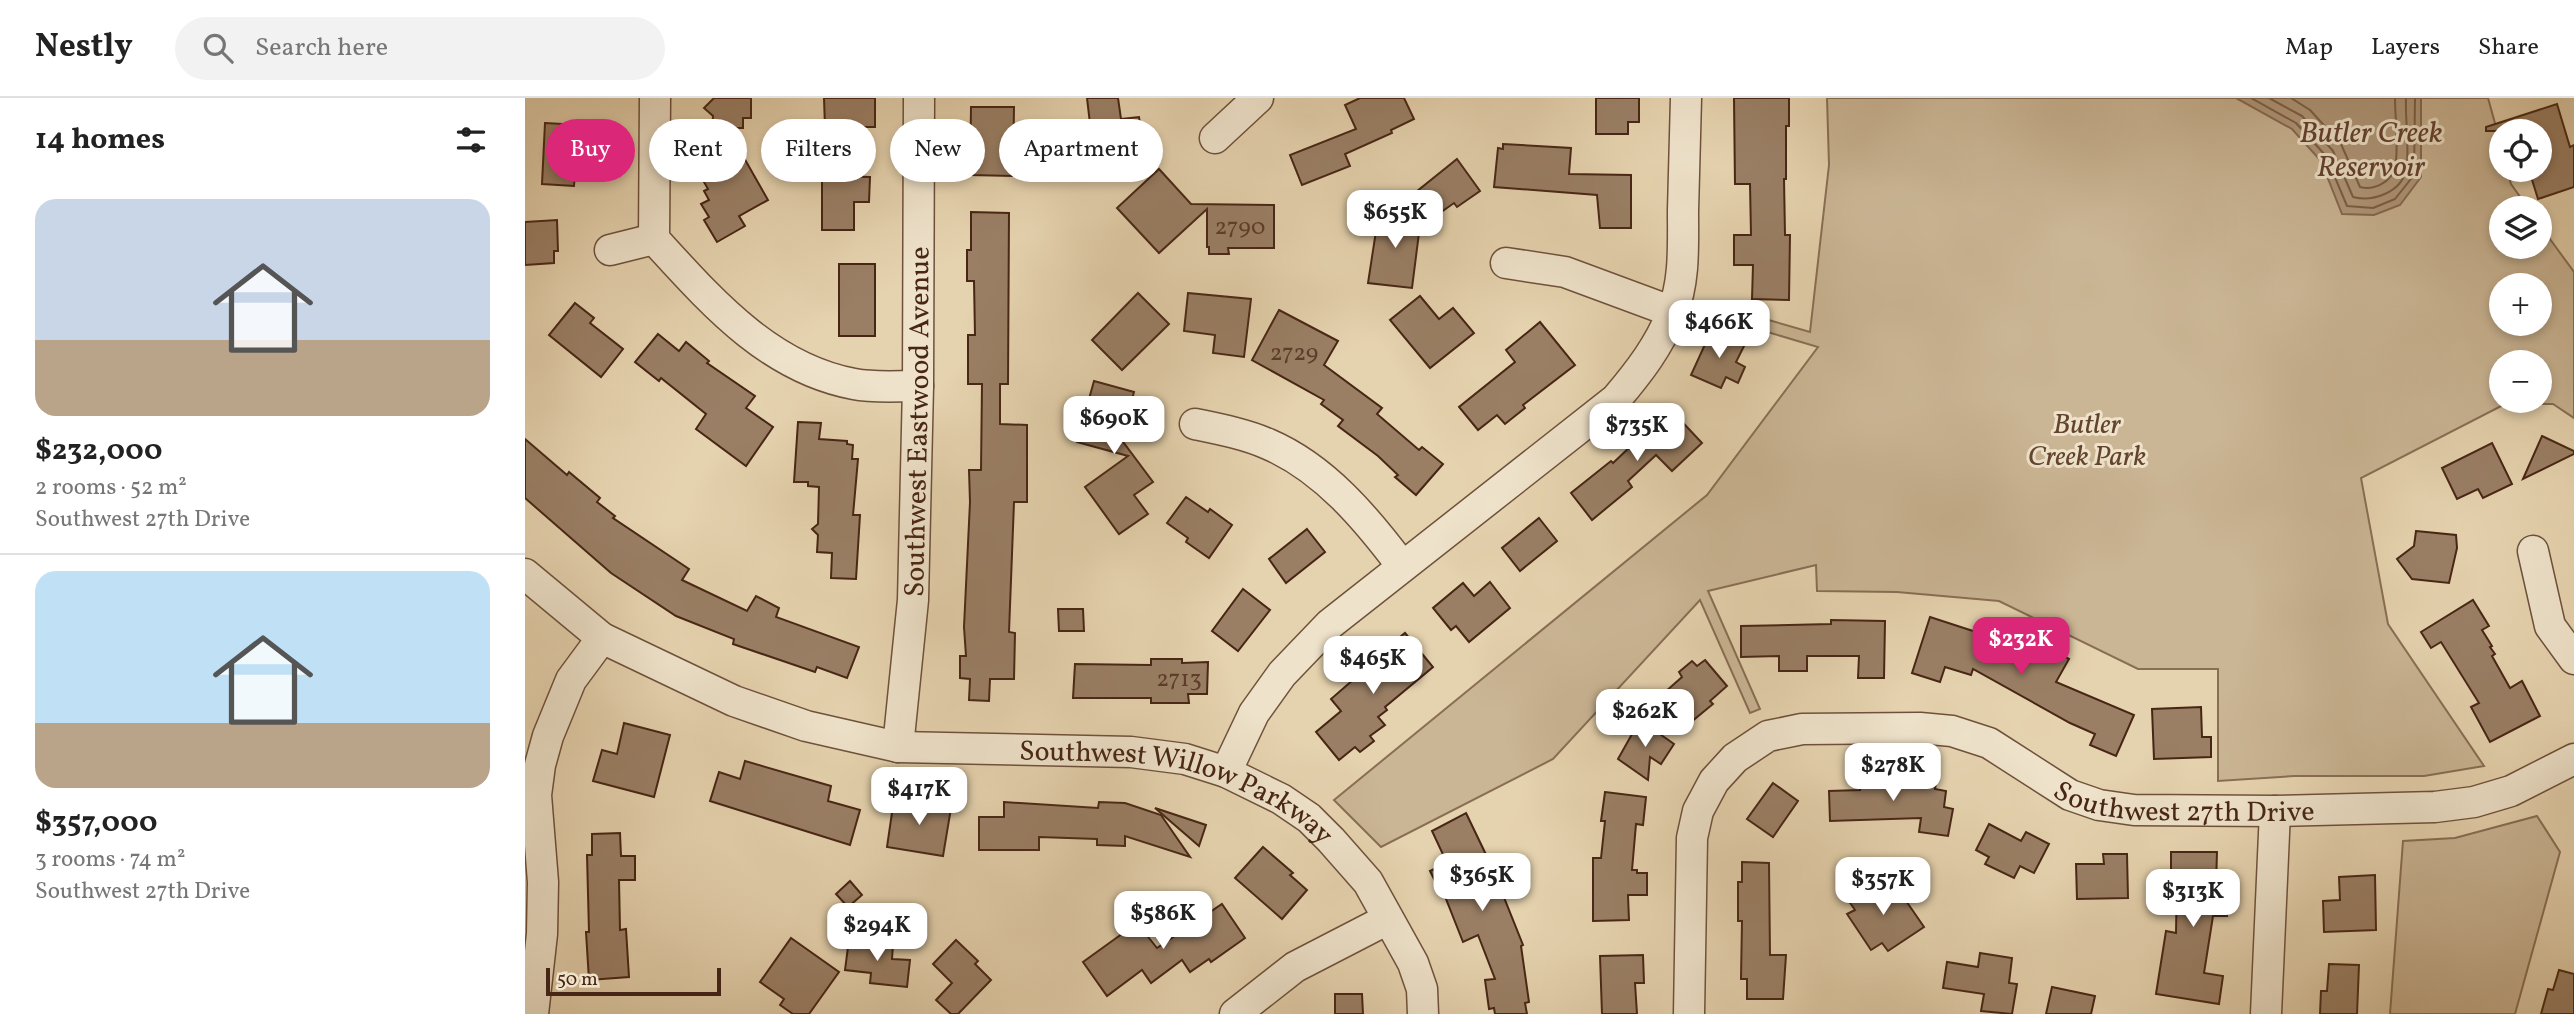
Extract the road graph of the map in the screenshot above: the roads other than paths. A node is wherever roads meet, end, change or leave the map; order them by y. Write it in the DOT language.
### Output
graph roads {
  1 [pos="655,98"];
  2 [pos="919,98"];
  3 [pos="1258,98"];
  4 [pos="1686,98"];
  5 [pos="1215,138"];
  6 [pos="653,239"];
  7 [pos="610,250"];
  8 [pos="1506,263"];
  9 [pos="1673,312"];
  10 [pos="918,386"];
  11 [pos="1195,424"];
  12 [pos="2533,551"];
  13 [pos="1402,566"];
  14 [pos="525,573"];
  15 [pos="602,638"];
  16 [pos="2574,659"];
  17 [pos="898,747"];
  18 [pos="2574,759"];
  19 [pos="1226,772"];
  20 [pos="2275,811"];
  21 [pos="1388,919"];
  22 [pos="533,1014"];
  23 [pos="1235,1014"];
  24 [pos="1423,1014"];
  25 [pos="1689,1014"];
  26 [pos="2266,1014"];
  1 -- 6 [label="street"];
  2 -- 10 [label="street, Southwest Eastwood Avenue"];
  3 -- 5 [label="street"];
  4 -- 9 [label="street"];
  6 -- 7 [label="street"];
  6 -- 10 [label="street"];
  8 -- 9 [label="street"];
  9 -- 13 [label="street"];
  10 -- 17 [label="street, Southwest Eastwood Avenue"];
  11 -- 13 [label="street"];
  12 -- 16 [label="street"];
  13 -- 19 [label="street"];
  14 -- 15 [label="street, Southwest Willow Parkway"];
  15 -- 17 [label="street, Southwest Willow Parkway"];
  15 -- 22 [label="street"];
  17 -- 19 [label="street, Southwest Willow Parkway"];
  18 -- 20 [label="street, Southwest 27th Drive"];
  19 -- 21 [label="street, Southwest Willow Parkway"];
  20 -- 25 [label="street, Southwest 27th Drive"];
  20 -- 26 [label="street"];
  21 -- 23 [label="street"];
  21 -- 24 [label="street, Southwest Willow Parkway"];
}
